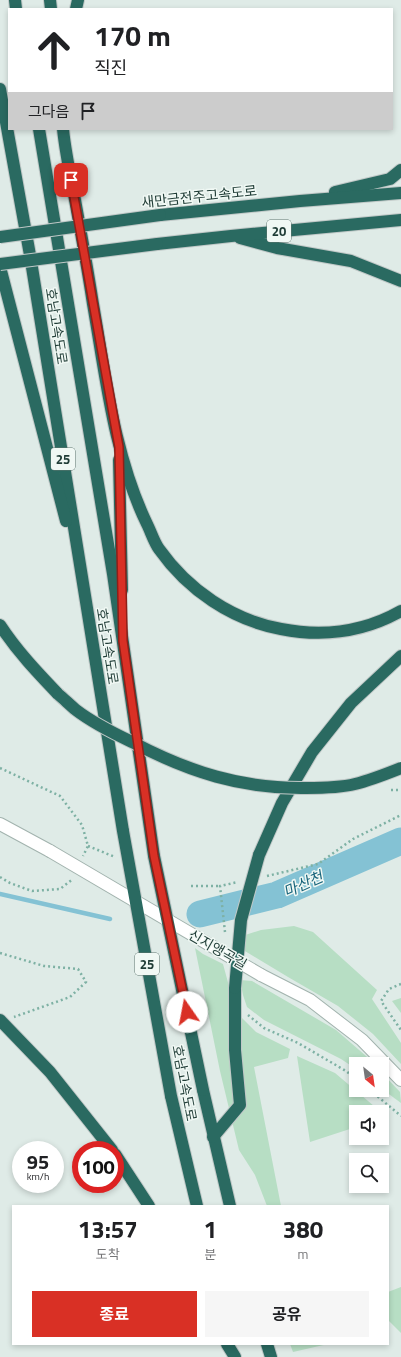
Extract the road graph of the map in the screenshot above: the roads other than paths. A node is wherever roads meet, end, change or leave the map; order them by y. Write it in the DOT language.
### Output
graph roads {
  1 [pos="0,89"];
  2 [pos="39,130"];
  3 [pos="63,130"];
  4 [pos="401,170"];
  5 [pos="401,193"];
  6 [pos="300,201"];
  7 [pos="401,220"];
  8 [pos="231,236"];
  9 [pos="0,237"];
  10 [pos="0,264"];
  11 [pos="0,267"];
  12 [pos="401,281"];
  13 [pos="119,447"];
  14 [pos="85,593"];
  15 [pos="401,611"];
  16 [pos="0,625"];
  17 [pos="123,641"];
  18 [pos="401,656"];
  19 [pos="401,768"];
  20 [pos="0,824"];
  21 [pos="6,1019"];
  22 [pos="401,1080"];
  23 [pos="213,1137"];
  24 [pos="105,1141"];
  25 [pos="124,1168"];
  26 [pos="148,1205"];
  27 [pos="197,1205"];
  28 [pos="230,1205"];
  29 [pos="228,1345"];
  30 [pos="235,1345"];
  31 [pos="267,1345"];
  32 [pos="236,1357"];
  33 [pos="239,1357"];
  34 [pos="271,1357"];
  1 -- 14 [label="highway, 호남고속도로 / 25"];
  2 -- 17 [label="highway, 호남고속도로 / 25"];
  3 -- 13 [label="highway"];
  4 -- 6 [label="highway"];
  5 -- 6 [label="highway, 새만금전주고속도로 / 20"];
  6 -- 9 [label="highway, 새만금전주고속도로 / 20, bridge"];
  7 -- 8 [label="highway, 20"];
  8 -- 10 [label="highway, 20, bridge"];
  8 -- 12 [label="highway"];
  11 -- 14 [label="highway"];
  13 -- 15 [label="highway"];
  13 -- 17 [label="highway"];
  14 -- 27 [label="highway, 호남고속도로 / 25, bridge"];
  16 -- 19 [label="highway, bridge"];
  17 -- 23 [label="highway, 호남고속도로 / 25, bridge"];
  18 -- 23 [label="highway, bridge"];
  20 -- 22 [label="street, 신지앵곡길, bridge"];
  21 -- 24 [label="highway"];
  23 -- 28 [label="highway, 호남고속도로 / 25"];
  25 -- 26 [label="highway"];
  29 -- 32 [label="highway"];
  30 -- 33 [label="highway"];
  31 -- 34 [label="highway"];
}
